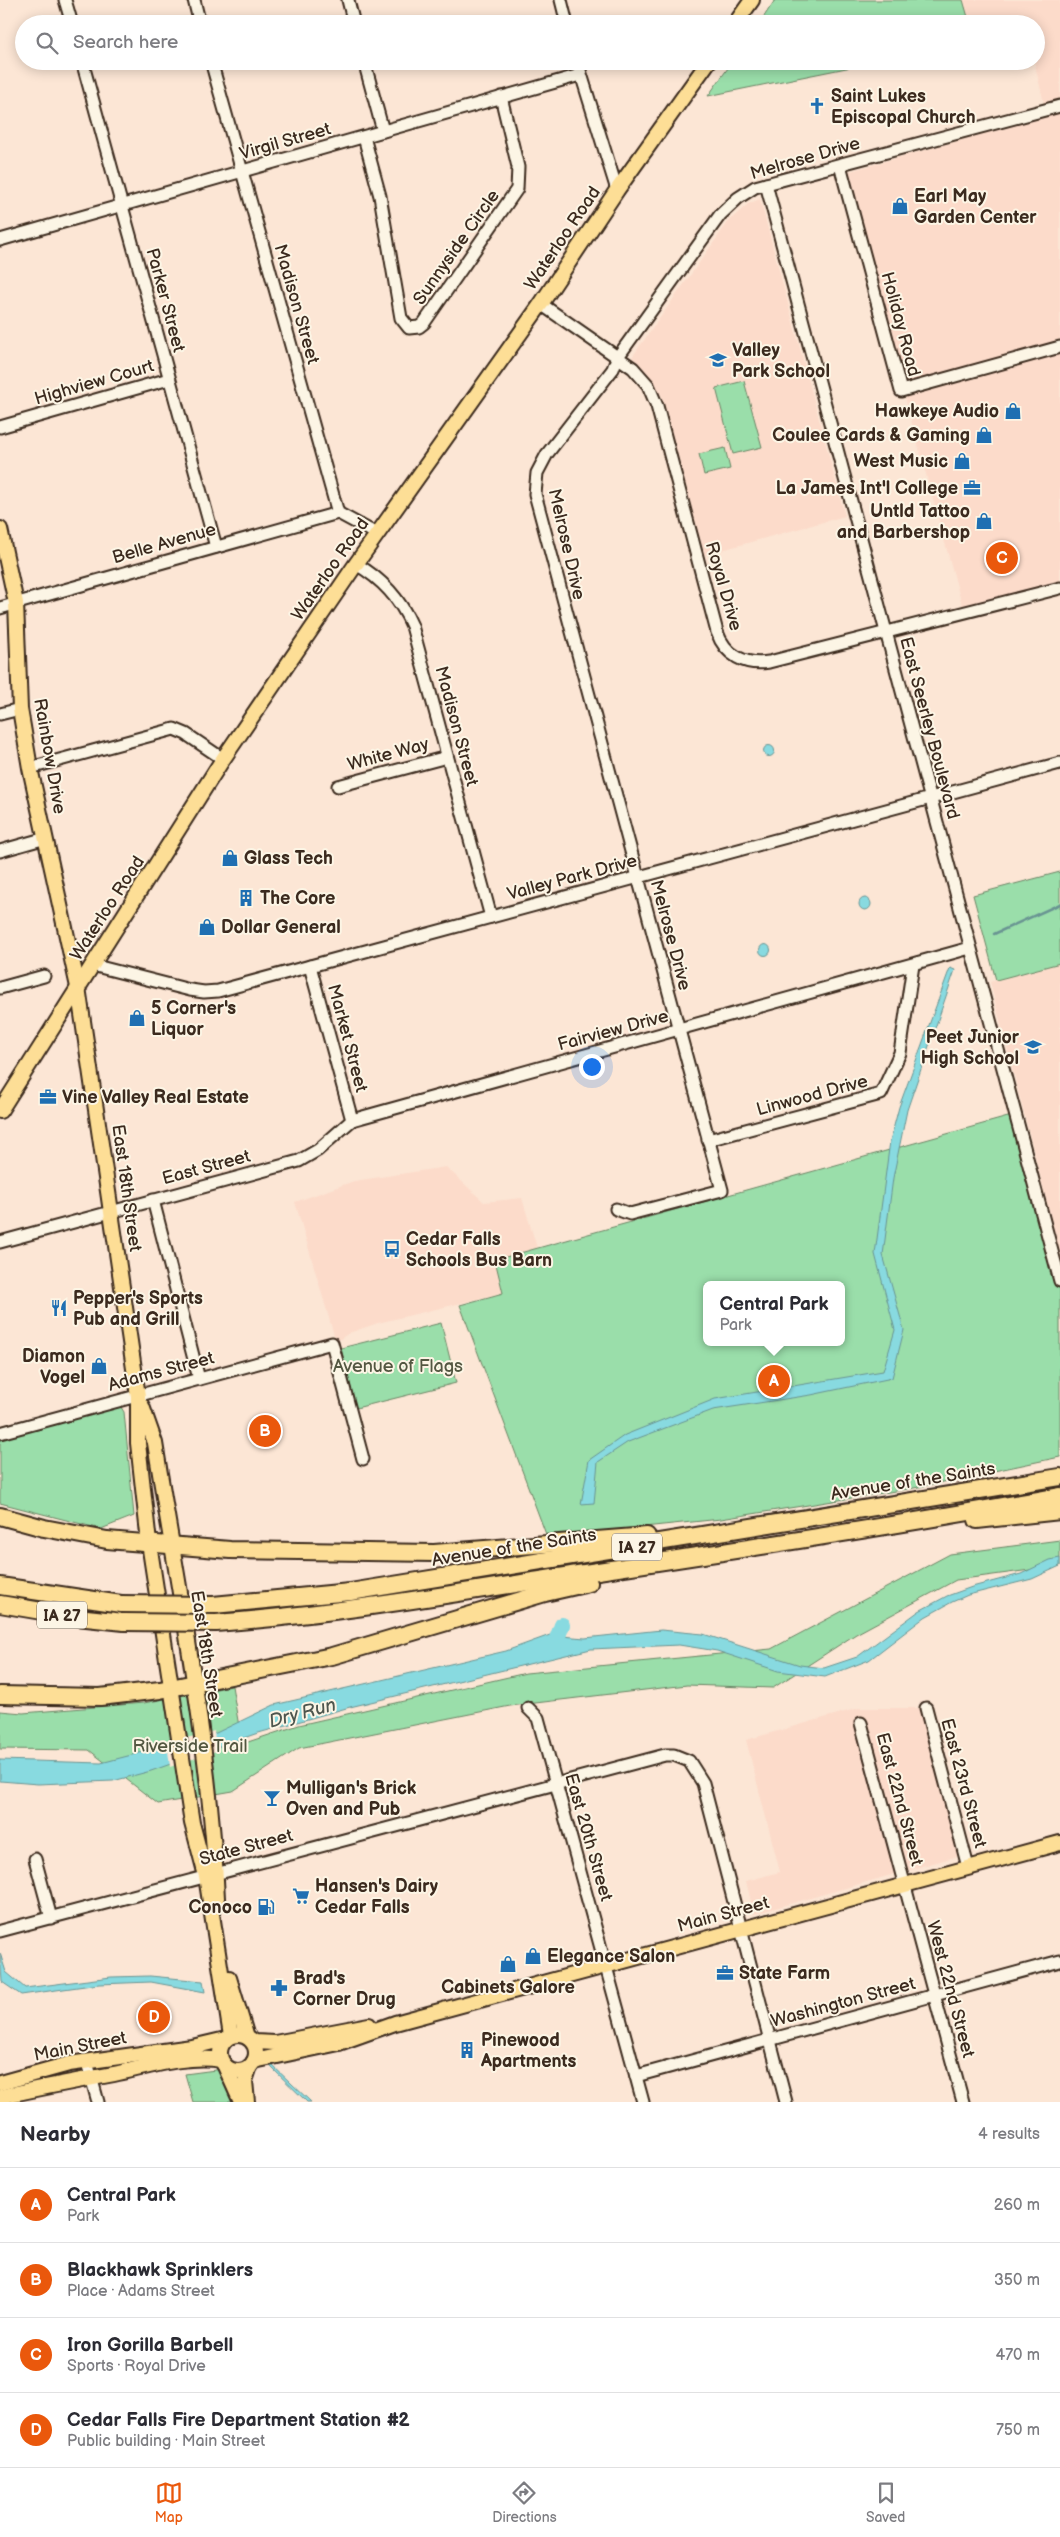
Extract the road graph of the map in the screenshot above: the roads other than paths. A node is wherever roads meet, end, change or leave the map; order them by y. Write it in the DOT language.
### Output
graph roads {
  1 [pos="65,0"];
  2 [pos="194,0"];
  3 [pos="348,0"];
  4 [pos="561,0"];
  5 [pos="752,0"];
  6 [pos="69,15"];
  7 [pos="198,15"];
  8 [pos="352,15"];
  9 [pos="565,15"];
  10 [pos="742,15"];
  11 [pos="84,70"];
  12 [pos="213,70"];
  13 [pos="366,70"];
  14 [pos="579,70"];
  15 [pos="703,70"];
  16 [pos="580,75"];
  17 [pos="501,98"];
  18 [pos="1060,106"];
  19 [pos="383,131"];
  20 [pos="364,136"];
  21 [pos="840,165"];
  22 [pos="241,172"];
  23 [pos="766,184"];
  24 [pos="617,190"];
  25 [pos="122,206"];
  26 [pos="0,240"];
  27 [pos="541,304"];
  28 [pos="1060,347"];
  29 [pos="617,358"];
  30 [pos="170,379"];
  31 [pos="0,427"];
  32 [pos="338,513"];
  33 [pos="0,529"];
  34 [pos="378,534"];
  35 [pos="216,547"];
  36 [pos="356,564"];
  37 [pos="1060,588"];
  38 [pos="16,603"];
  39 [pos="0,608"];
  40 [pos="886,632"];
  41 [pos="20,709"];
  42 [pos="0,714"];
  43 [pos="447,756"];
  44 [pos="223,759"];
  45 [pos="1060,763"];
  46 [pos="30,768"];
  47 [pos="338,786"];
  48 [pos="932,798"];
  49 [pos="46,838"];
  50 [pos="0,851"];
  51 [pos="637,877"];
  52 [pos="491,917"];
  53 [pos="970,948"];
  54 [pos="92,965"];
  55 [pos="913,965"];
  56 [pos="310,966"];
  57 [pos="44,976"];
  58 [pos="78,986"];
  59 [pos="0,988"];
  60 [pos="678,1030"];
  61 [pos="0,1111"];
  62 [pos="352,1120"];
  63 [pos="708,1140"];
  64 [pos="153,1200"];
  65 [pos="616,1209"];
  66 [pos="112,1211"];
  67 [pos="0,1242"];
  68 [pos="1060,1281"];
  69 [pos="199,1379"];
  70 [pos="138,1396"];
  71 [pos="0,1433"];
  72 [pos="363,1459"];
  73 [pos="1060,1468"];
  74 [pos="1060,1477"];
  75 [pos="1060,1496"];
  76 [pos="918,1500"];
  77 [pos="1060,1511"];
  78 [pos="0,1516"];
  79 [pos="890,1527"];
  80 [pos="729,1531"];
  81 [pos="149,1542"];
  82 [pos="172,1545"];
  83 [pos="713,1555"];
  84 [pos="0,1586"];
  85 [pos="0,1604"];
  86 [pos="193,1682"];
  87 [pos="171,1687"];
  88 [pos="0,1695"];
  89 [pos="528,1708"];
  90 [pos="926,1708"];
  91 [pos="861,1723"];
  92 [pos="555,1783"];
  93 [pos="1060,1842"];
  94 [pos="35,1860"];
  95 [pos="968,1867"];
  96 [pos="211,1875"];
  97 [pos="906,1884"];
  98 [pos="50,1918"];
  99 [pos="740,1929"];
  100 [pos="0,1931"];
  101 [pos="1060,1961"];
  102 [pos="606,1966"];
  103 [pos="935,1995"];
  104 [pos="395,2023"];
  105 [pos="228,2037"];
  106 [pos="248,2038"];
  107 [pos="769,2040"];
  108 [pos="87,2062"];
  109 [pos="222,2062"];
  110 [pos="252,2064"];
  111 [pos="636,2076"];
  112 [pos="91,2078"];
  113 [pos="0,2083"];
  114 [pos="0,2097"];
  115 [pos="98,2102"];
  116 [pos="241,2102"];
  117 [pos="247,2102"];
  118 [pos="642,2102"];
  119 [pos="786,2102"];
  120 [pos="963,2102"];
  1 -- 6 [label="street"];
  2 -- 7 [label="street"];
  3 -- 8 [label="street"];
  4 -- 9 [label="street"];
  5 -- 10 [label="main road"];
  11 -- 25 [label="street, Parker Street"];
  12 -- 22 [label="street, Madison Street"];
  13 -- 19 [label="street"];
  14 -- 16 [label="street"];
  15 -- 24 [label="main road, Waterloo Road"];
  16 -- 17 [label="street, Virgil Street"];
  16 -- 24 [label="street"];
  17 -- 19 [label="street, Virgil Street"];
  17 -- 20 [label="street, Sunnyside Circle"];
  18 -- 21 [label="street, Melrose Drive"];
  19 -- 20 [label="street, Virgil Street"];
  20 -- 22 [label="street, Virgil Street"];
  21 -- 23 [label="street, Melrose Drive"];
  21 -- 28 [label="street, Holiday Road"];
  22 -- 25 [label="street, Virgil Street"];
  22 -- 32 [label="street, Madison Street"];
  23 -- 29 [label="street, Melrose Drive"];
  23 -- 40 [label="street, East Seerley Boulevard"];
  24 -- 27 [label="main road, Waterloo Road"];
  25 -- 26 [label="street, Virgil Street"];
  25 -- 30 [label="street, Parker Street"];
  27 -- 29 [label="street, Royal Drive"];
  27 -- 34 [label="main road, Waterloo Road"];
  29 -- 40 [label="street, Royal Drive"];
  29 -- 51 [label="street, Melrose Drive"];
  30 -- 31 [label="street, Highview Court"];
  30 -- 35 [label="street, Parker Street"];
  32 -- 34 [label="street"];
  32 -- 35 [label="street, Belle Avenue"];
  33 -- 38 [label="main road, Rainbow Drive"];
  34 -- 36 [label="main road, Waterloo Road"];
  35 -- 38 [label="street, Belle Avenue"];
  36 -- 43 [label="street, Madison Street"];
  36 -- 44 [label="main road, Waterloo Road"];
  37 -- 40 [label="street, Royal Drive"];
  38 -- 39 [label="street, Belle Avenue"];
  38 -- 41 [label="main road, Rainbow Drive"];
  40 -- 48 [label="street, East Seerley Boulevard"];
  41 -- 42 [label="street"];
  41 -- 46 [label="main road, Rainbow Drive"];
  43 -- 47 [label="street, White Way"];
  43 -- 52 [label="street, Madison Street"];
  44 -- 46 [label="street"];
  44 -- 54 [label="main road, Waterloo Road"];
  45 -- 48 [label="street, Valley Park Drive"];
  46 -- 49 [label="main road, Rainbow Drive"];
  48 -- 51 [label="street, Valley Park Drive"];
  48 -- 53 [label="street, East Seerley Boulevard"];
  49 -- 50 [label="street"];
  49 -- 58 [label="main road, Rainbow Drive"];
  51 -- 52 [label="street, Valley Park Drive"];
  51 -- 60 [label="street, Melrose Drive"];
  52 -- 56 [label="street, Valley Park Drive"];
  53 -- 55 [label="street, Fairview Drive"];
  53 -- 68 [label="street, East Seerley Boulevard"];
  54 -- 56 [label="street, Valley Park Drive"];
  54 -- 58 [label="main road, Waterloo Road"];
  55 -- 60 [label="street, Fairview Drive"];
  55 -- 63 [label="street, Linwood Drive"];
  56 -- 62 [label="street, Market Street"];
  57 -- 59 [label="street"];
  58 -- 61 [label="main road, Waterloo Road"];
  58 -- 66 [label="main road, East 18th Street"];
  60 -- 62 [label="street, Fairview Drive"];
  60 -- 63 [label="street, Melrose Drive"];
  62 -- 64 [label="street, East Street"];
  63 -- 65 [label="street, Melrose Drive"];
  64 -- 66 [label="street, East Street"];
  64 -- 69 [label="street"];
  66 -- 67 [label="street, East Street"];
  66 -- 70 [label="main road, East 18th Street"];
  69 -- 70 [label="street, Adams Street"];
  69 -- 72 [label="street, Adams Street"];
  70 -- 71 [label="street, Adams Street"];
  70 -- 81 [label="main road, East 18th Street"];
  70 -- 82 [label="main road, East 18th Street"];
  73 -- 76 [label="highway"];
  74 -- 76 [label="highway, Avenue of the Saints / IA 27"];
  75 -- 79 [label="highway, Avenue of the Saints / IA 27"];
  76 -- 80 [label="highway, Avenue of the Saints / IA 27"];
  77 -- 79 [label="highway"];
  78 -- 81 [label="highway"];
  79 -- 83 [label="highway, Avenue of the Saints / IA 27"];
  80 -- 82 [label="highway"];
  80 -- 84 [label="highway, Avenue of the Saints / IA 27, bridge"];
  81 -- 82 [label="highway"];
  81 -- 87 [label="main road, East 18th Street"];
  82 -- 86 [label="main road, East 18th Street"];
  83 -- 85 [label="highway, Avenue of the Saints / IA 27, bridge"];
  83 -- 86 [label="highway"];
  86 -- 87 [label="highway"];
  86 -- 96 [label="main road, East 18th Street"];
  87 -- 88 [label="highway"];
  87 -- 96 [label="main road, East 18th Street"];
  89 -- 92 [label="street, East 20th Street"];
  90 -- 95 [label="street, East 23rd Street"];
  91 -- 97 [label="street, East 22nd Street"];
  92 -- 96 [label="street, State Street"];
  92 -- 99 [label="street, State Street"];
  92 -- 102 [label="street, East 20th Street"];
  93 -- 95 [label="main road, Main Street"];
  94 -- 98 [label="street"];
  95 -- 97 [label="main road, Main Street"];
  96 -- 98 [label="street, State Street"];
  96 -- 105 [label="main road, East 18th Street"];
  96 -- 106 [label="main road, East 18th Street"];
  97 -- 99 [label="main road, Main Street"];
  97 -- 103 [label="street, West 22nd Street"];
  98 -- 100 [label="street, State Street"];
  99 -- 102 [label="main road, Main Street"];
  99 -- 107 [label="street"];
  101 -- 103 [label="street, Washington Street"];
  102 -- 104 [label="main road, Main Street"];
  102 -- 111 [label="street, East 20th Street"];
  103 -- 107 [label="street, Washington Street"];
  103 -- 120 [label="street, West 22nd Street"];
  104 -- 106 [label="main road, Main Street"];
  104 -- 110 [label="main road, Main Street"];
  105 -- 106 [label="main road"];
  105 -- 108 [label="main road, Main Street"];
  105 -- 109 [label="main road"];
  106 -- 110 [label="main road"];
  107 -- 111 [label="street, Washington Street"];
  107 -- 119 [label="street"];
  108 -- 112 [label="street"];
  108 -- 113 [label="main road, Main Street"];
  109 -- 110 [label="main road"];
  109 -- 112 [label="main road, Main Street"];
  109 -- 116 [label="main road"];
  110 -- 117 [label="main road"];
  111 -- 118 [label="street, East 20th Street"];
  112 -- 114 [label="main road, Main Street"];
  112 -- 115 [label="street"];
}
